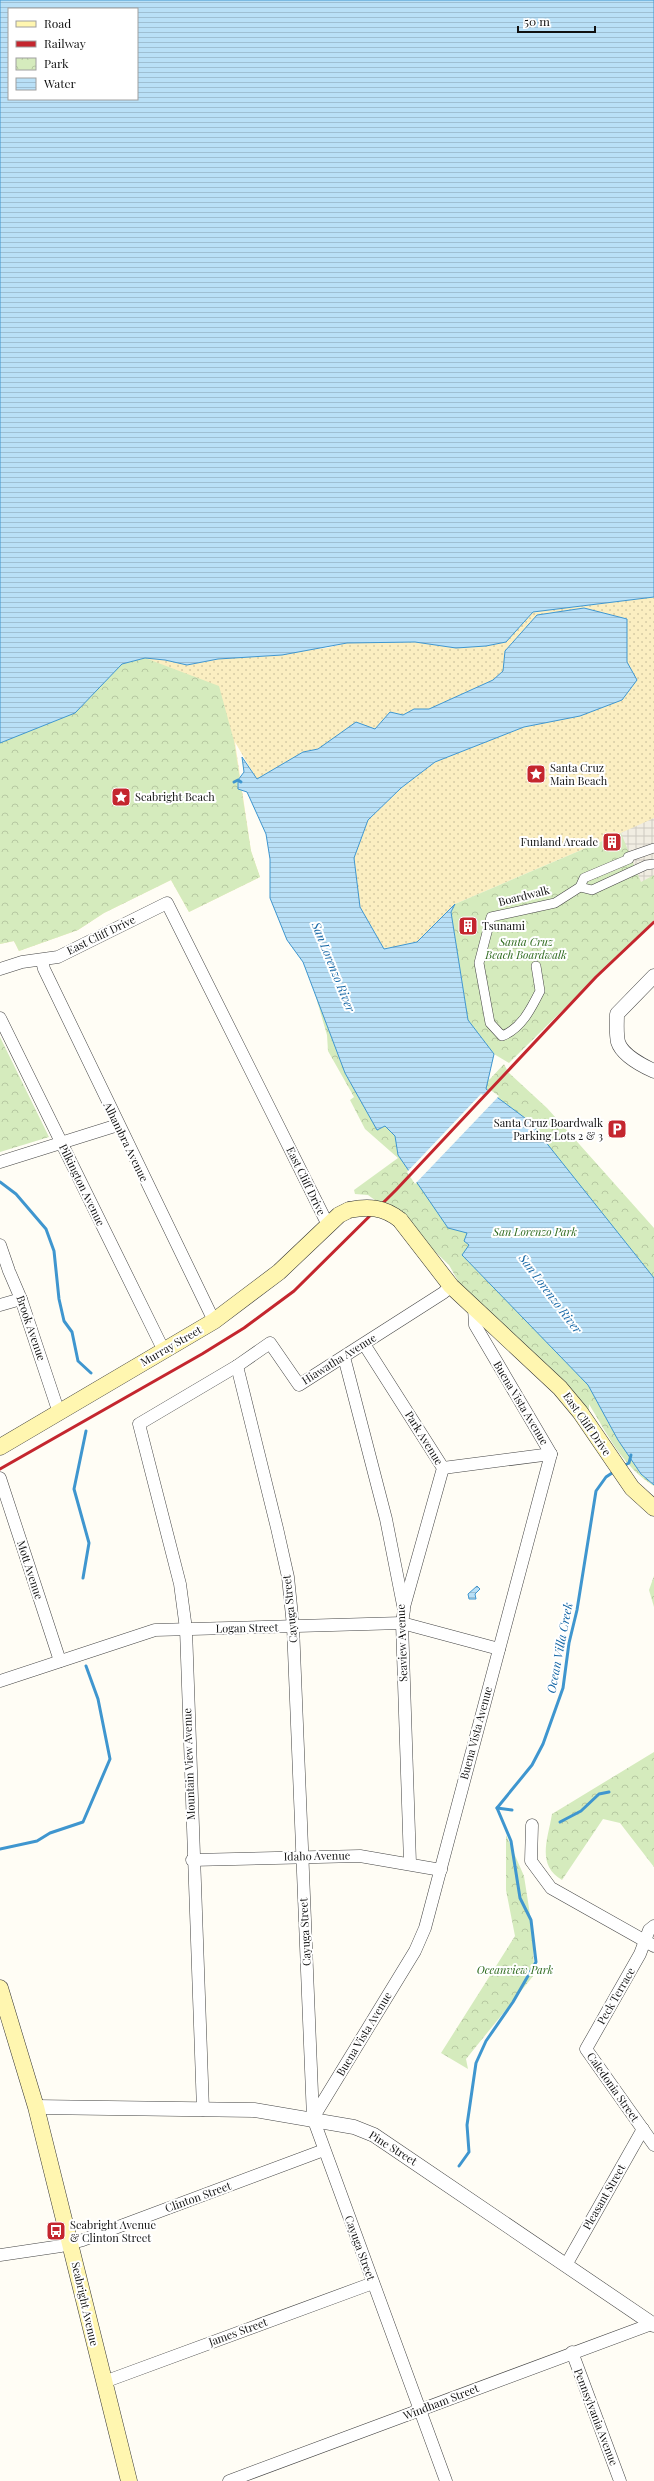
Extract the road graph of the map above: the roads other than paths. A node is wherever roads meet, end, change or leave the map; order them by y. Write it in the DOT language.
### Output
graph roads {
  1 [pos="654,848"];
  2 [pos="654,864"];
  3 [pos="580,886"];
  4 [pos="42,961"];
  5 [pos="536,966"];
  6 [pos="0,969"];
  7 [pos="654,976"];
  8 [pos="0,1018"];
  9 [pos="654,1071"];
  10 [pos="118,1125"];
  11 [pos="61,1142"];
  12 [pos="0,1162"];
  13 [pos="328,1225"];
  14 [pos="0,1245"];
  15 [pos="451,1286"];
  16 [pos="21,1299"];
  17 [pos="0,1305"];
  18 [pos="480,1313"];
  19 [pos="214,1321"];
  20 [pos="364,1344"];
  21 [pos="164,1351"];
  22 [pos="344,1357"];
  23 [pos="237,1366"];
  24 [pos="59,1412"];
  25 [pos="139,1424"];
  26 [pos="0,1447"];
  27 [pos="551,1454"];
  28 [pos="443,1468"];
  29 [pos="0,1478"];
  30 [pos="654,1508"];
  31 [pos="404,1610"];
  32 [pos="402,1623"];
  33 [pos="293,1626"];
  34 [pos="186,1629"];
  35 [pos="499,1649"];
  36 [pos="60,1661"];
  37 [pos="0,1682"];
  38 [pos="532,1825"];
  39 [pos="302,1856"];
  40 [pos="192,1860"];
  41 [pos="410,1863"];
  42 [pos="441,1870"];
  43 [pos="654,1926"];
  44 [pos="650,1944"];
  45 [pos="0,1988"];
  46 [pos="586,2049"];
  47 [pos="36,2107"];
  48 [pos="203,2110"];
  49 [pos="313,2118"];
  50 [pos="643,2129"];
  51 [pos="654,2145"];
  52 [pos="324,2150"];
  53 [pos="70,2244"];
  54 [pos="0,2255"];
  55 [pos="566,2265"];
  56 [pos="373,2283"];
  57 [pos="653,2324"];
  58 [pos="572,2352"];
  59 [pos="104,2382"];
  60 [pos="420,2410"];
  61 [pos="129,2481"];
  62 [pos="229,2481"];
  63 [pos="446,2481"];
  64 [pos="620,2481"];
  1 -- 3 [label="street, Boardwalk"];
  2 -- 3 [label="street"];
  3 -- 5 [label="street, Boardwalk"];
  4 -- 6 [label="street, East Cliff Drive"];
  4 -- 10 [label="street, Alhambra Avenue"];
  4 -- 13 [label="street, East Cliff Drive"];
  7 -- 9 [label="street"];
  8 -- 11 [label="street, Pilkington Avenue"];
  10 -- 11 [label="street"];
  10 -- 19 [label="street, Alhambra Avenue"];
  11 -- 12 [label="street"];
  11 -- 21 [label="street, Pilkington Avenue"];
  13 -- 15 [label="main road, East Cliff Drive, bridge"];
  13 -- 19 [label="main road, Murray Street"];
  14 -- 16 [label="street, Brook Avenue"];
  15 -- 18 [label="main road, East Cliff Drive"];
  15 -- 20 [label="street, Hiawatha Avenue"];
  16 -- 17 [label="street"];
  16 -- 24 [label="street, Brook Avenue"];
  18 -- 27 [label="street, Buena Vista Avenue"];
  18 -- 30 [label="main road, East Cliff Drive"];
  19 -- 21 [label="main road, Murray Street"];
  20 -- 22 [label="street, Hiawatha Avenue"];
  20 -- 28 [label="street, Park Avenue"];
  21 -- 24 [label="main road, Murray Street"];
  22 -- 23 [label="street, Hiawatha Avenue"];
  22 -- 31 [label="street, Seaview Avenue"];
  23 -- 25 [label="street, Hiawatha Avenue"];
  23 -- 33 [label="street, Cayuga Street"];
  24 -- 26 [label="main road, Murray Street"];
  25 -- 34 [label="street, Mountain View Avenue"];
  27 -- 28 [label="street"];
  27 -- 35 [label="street, Buena Vista Avenue"];
  28 -- 31 [label="street, Park Avenue"];
  29 -- 36 [label="street, Mott Avenue"];
  31 -- 32 [label="street, Seaview Avenue"];
  32 -- 33 [label="street, Logan Street"];
  32 -- 35 [label="street, Logan Street"];
  32 -- 41 [label="street, Seaview Avenue"];
  33 -- 34 [label="street, Logan Street"];
  33 -- 39 [label="street, Cayuga Street"];
  34 -- 36 [label="street, Logan Street"];
  34 -- 40 [label="street, Mountain View Avenue"];
  35 -- 42 [label="street, Buena Vista Avenue"];
  36 -- 37 [label="street, Logan Street"];
  38 -- 44 [label="street"];
  39 -- 40 [label="street, Idaho Avenue"];
  39 -- 41 [label="street, Idaho Avenue"];
  39 -- 49 [label="street, Cayuga Street"];
  40 -- 48 [label="street, Mountain View Avenue"];
  41 -- 42 [label="street, Idaho Avenue"];
  42 -- 49 [label="street, Buena Vista Avenue"];
  43 -- 44 [label="street, Peck Terrace"];
  44 -- 46 [label="street, Peck Terrace"];
  45 -- 47 [label="main road, Seabright Avenue"];
  46 -- 50 [label="street, Caledonia Street"];
  47 -- 48 [label="street, Pine Street"];
  47 -- 53 [label="main road, Seabright Avenue"];
  48 -- 49 [label="street, Pine Street"];
  49 -- 52 [label="street, Cayuga Street"];
  49 -- 55 [label="street, Pine Street"];
  50 -- 51 [label="street, Caledonia Street"];
  50 -- 55 [label="street, Pleasant Street"];
  52 -- 53 [label="street, Clinton Street"];
  52 -- 56 [label="street, Cayuga Street"];
  53 -- 54 [label="street, Clinton Street"];
  53 -- 59 [label="main road, Seabright Avenue"];
  55 -- 57 [label="street, Pine Street"];
  56 -- 59 [label="street, James Street"];
  56 -- 60 [label="street, Cayuga Street"];
  57 -- 58 [label="street, Windham Street"];
  58 -- 60 [label="street, Windham Street"];
  58 -- 64 [label="street, Pennsylvania Avenue"];
  59 -- 61 [label="main road, Seabright Avenue"];
  60 -- 62 [label="street, Windham Street"];
  60 -- 63 [label="street, Cayuga Street"];
}
